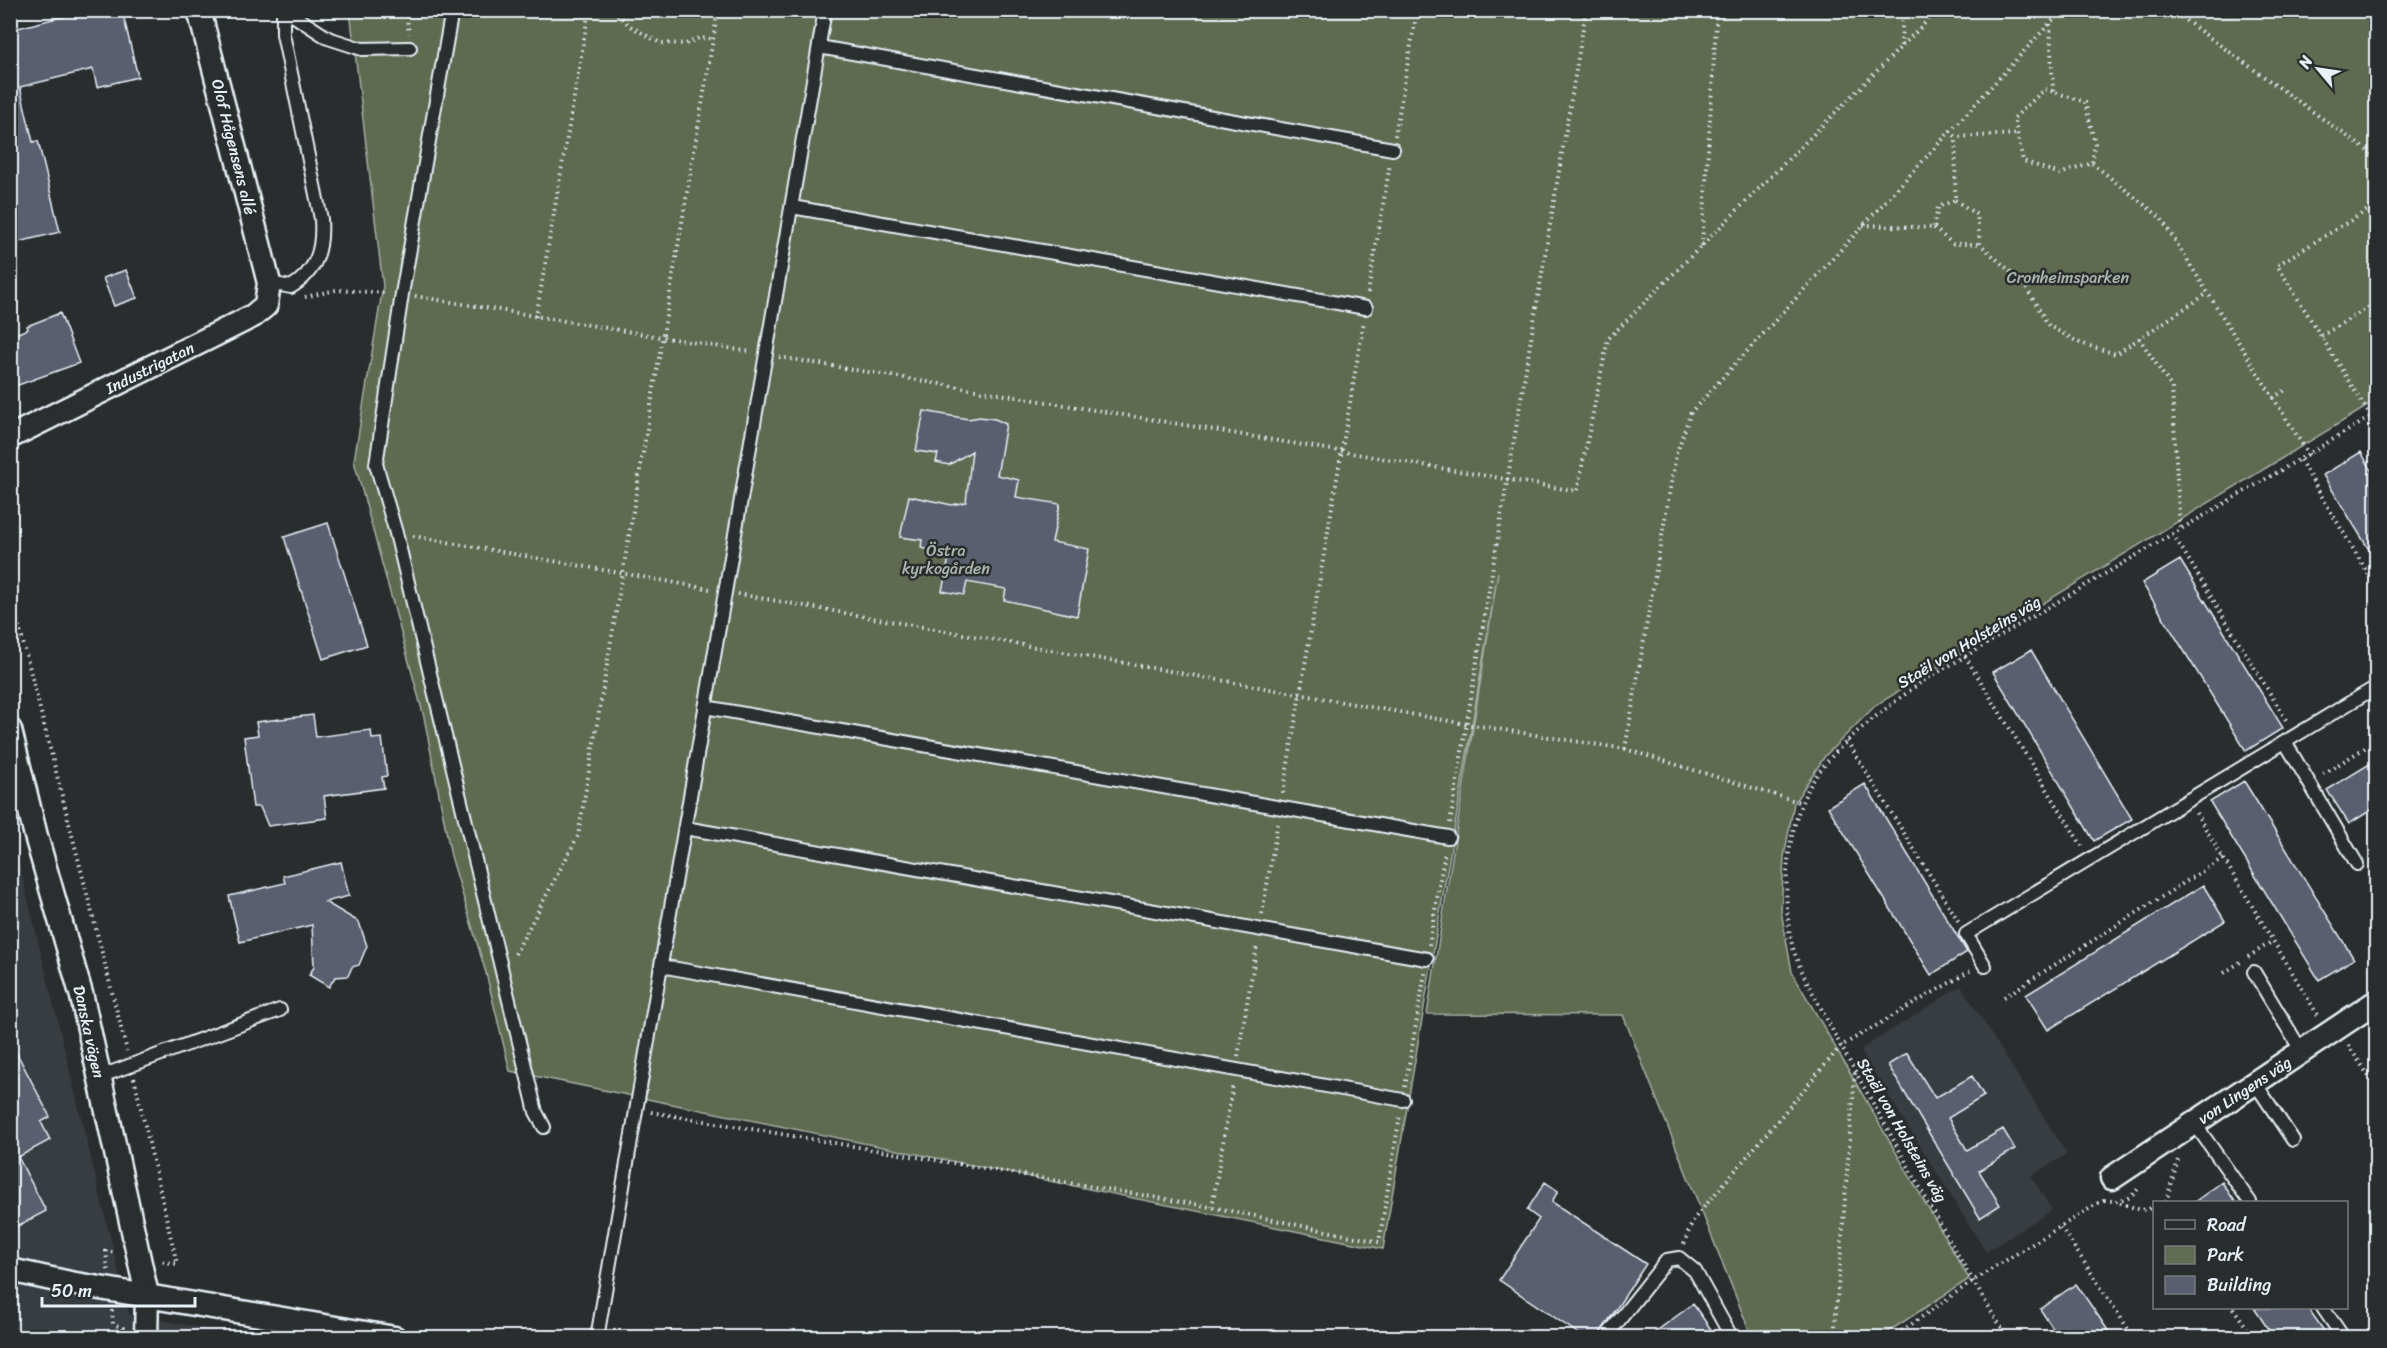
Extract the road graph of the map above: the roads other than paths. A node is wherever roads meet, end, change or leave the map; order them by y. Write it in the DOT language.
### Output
graph roads {
  1 [pos="199,10"];
  2 [pos="284,10"];
  3 [pos="452,10"];
  4 [pos="825,10"];
  5 [pos="819,47"];
  6 [pos="410,48"];
  7 [pos="1393,149"];
  8 [pos="792,207"];
  9 [pos="269,283"];
  10 [pos="1366,308"];
  11 [pos="10,437"];
  12 [pos="2376,687"];
  13 [pos="705,706"];
  14 [pos="10,730"];
  15 [pos="2291,739"];
  16 [pos="685,828"];
  17 [pos="1448,837"];
  18 [pos="2357,864"];
  19 [pos="1427,959"];
  20 [pos="661,966"];
  21 [pos="1985,966"];
  22 [pos="2254,972"];
  23 [pos="2376,1002"];
  24 [pos="280,1010"];
  25 [pos="2302,1052"];
  26 [pos="99,1077"];
  27 [pos="2255,1083"];
  28 [pos="1403,1100"];
  29 [pos="2195,1124"];
  30 [pos="544,1127"];
  31 [pos="2293,1140"];
  32 [pos="2112,1178"];
  33 [pos="2249,1201"];
  34 [pos="10,1270"];
  35 [pos="147,1295"];
  36 [pos="2324,1309"];
  37 [pos="2342,1334"];
  38 [pos="146,1338"];
  39 [pos="395,1338"];
  40 [pos="597,1338"];
  41 [pos="1605,1338"];
  42 [pos="1732,1338"];
  1 -- 9 [label="street, Olof Hågensens allé"];
  2 -- 6 [label="lane"];
  2 -- 9 [label="lane"];
  3 -- 30 [label="lane"];
  4 -- 5 [label="lane"];
  5 -- 7 [label="lane"];
  5 -- 8 [label="lane"];
  8 -- 10 [label="lane"];
  8 -- 13 [label="lane"];
  9 -- 11 [label="street, Industrigatan"];
  12 -- 15 [label="lane"];
  13 -- 16 [label="lane"];
  13 -- 17 [label="lane"];
  14 -- 26 [label="street, Danska vägen"];
  15 -- 18 [label="lane"];
  15 -- 21 [label="lane"];
  16 -- 19 [label="lane"];
  16 -- 20 [label="lane"];
  20 -- 28 [label="lane"];
  20 -- 40 [label="lane"];
  22 -- 25 [label="lane"];
  23 -- 25 [label="street, von Lingens väg"];
  24 -- 26 [label="lane"];
  25 -- 27 [label="street, von Lingens väg"];
  26 -- 35 [label="street, Danska vägen"];
  27 -- 29 [label="street, von Lingens väg"];
  27 -- 31 [label="lane"];
  29 -- 32 [label="street, von Lingens väg"];
  29 -- 33 [label="lane"];
  34 -- 35 [label="street"];
  35 -- 38 [label="street, Danska vägen"];
  35 -- 39 [label="street"];
  36 -- 37 [label="lane"];
  41 -- 42 [label="lane"];
}
